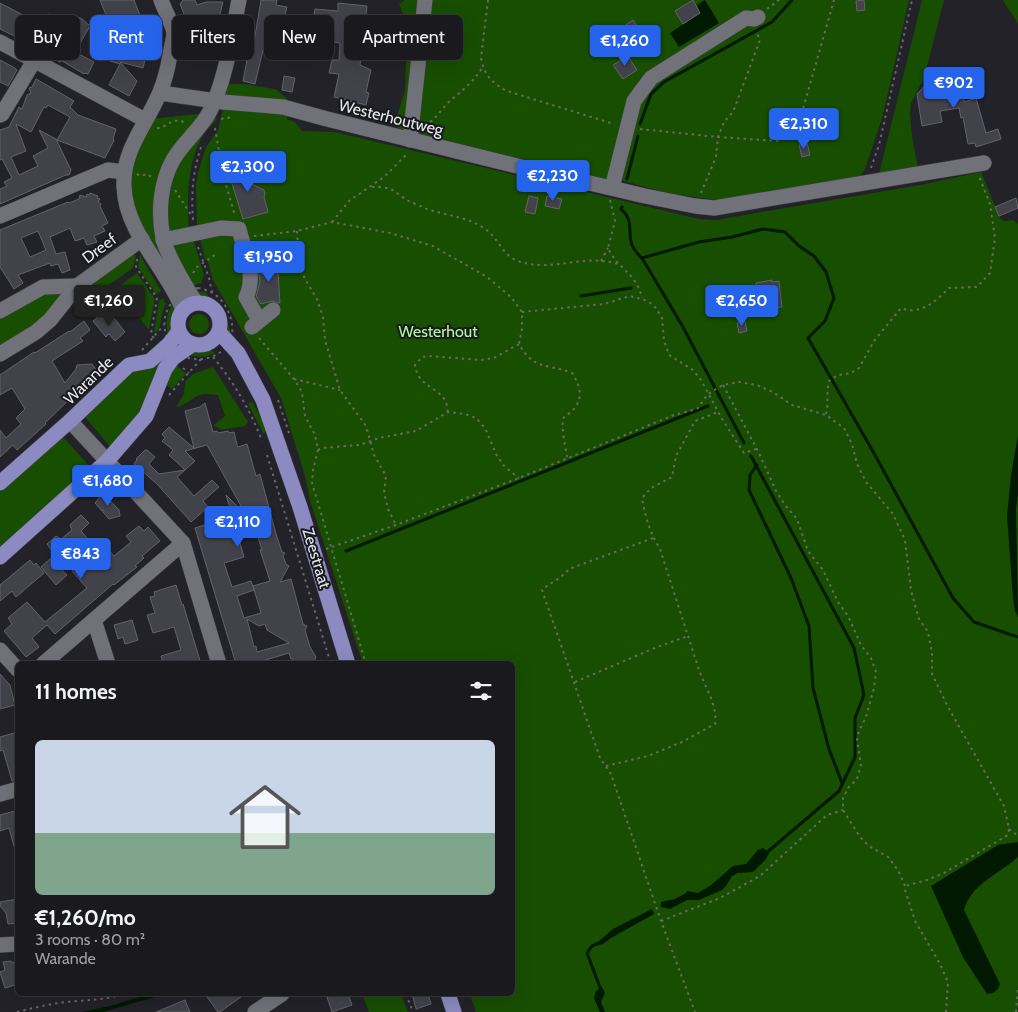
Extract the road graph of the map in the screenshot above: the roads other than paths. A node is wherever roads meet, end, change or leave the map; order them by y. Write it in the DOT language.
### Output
graph roads {
  1 [pos="160,0"];
  2 [pos="239,0"];
  3 [pos="425,0"];
  4 [pos="756,18"];
  5 [pos="0,42"];
  6 [pos="34,61"];
  7 [pos="160,93"];
  8 [pos="214,101"];
  9 [pos="0,115"];
  10 [pos="145,120"];
  11 [pos="411,136"];
  12 [pos="979,164"];
  13 [pos="124,172"];
  14 [pos="612,188"];
  15 [pos="0,216"];
  16 [pos="164,240"];
  17 [pos="139,241"];
  18 [pos="77,286"];
  19 [pos="190,306"];
  20 [pos="273,310"];
  21 [pos="0,312"];
  22 [pos="179,331"];
  23 [pos="221,335"];
  24 [pos="193,344"];
  25 [pos="0,354"];
  26 [pos="70,421"];
  27 [pos="107,461"];
  28 [pos="0,483"];
  29 [pos="183,543"];
  30 [pos="0,557"];
  31 [pos="94,620"];
  32 [pos="0,650"];
  33 [pos="46,661"];
  34 [pos="107,661"];
  35 [pos="218,661"];
  36 [pos="347,661"];
  37 [pos="15,667"];
  38 [pos="15,790"];
  39 [pos="0,794"];
  40 [pos="15,944"];
  41 [pos="0,945"];
  42 [pos="279,996"];
  43 [pos="449,996"];
  44 [pos="255,1012"];
  45 [pos="454,1012"];
  1 -- 7 [label="street"];
  2 -- 8 [label="street"];
  3 -- 11 [label="street"];
  4 -- 14 [label="street"];
  5 -- 6 [label="street"];
  6 -- 9 [label="street"];
  6 -- 10 [label="street"];
  7 -- 8 [label="street, Westerhoutweg"];
  7 -- 10 [label="street"];
  8 -- 11 [label="street, Westerhoutweg"];
  8 -- 16 [label="street"];
  10 -- 13 [label="street"];
  11 -- 14 [label="street, Westerhoutweg"];
  12 -- 14 [label="street, Westerhoutweg"];
  13 -- 15 [label="street"];
  13 -- 17 [label="street"];
  16 -- 19 [label="street"];
  16 -- 20 [label="street"];
  17 -- 18 [label="street, Dreef"];
  17 -- 19 [label="street"];
  18 -- 21 [label="street, Dreef"];
  18 -- 25 [label="street, Dreef"];
  19 -- 22 [label="main road"];
  19 -- 23 [label="main road"];
  22 -- 24 [label="main road"];
  22 -- 26 [label="main road, Warande"];
  23 -- 24 [label="main road"];
  23 -- 36 [label="main road, Zeestraat"];
  24 -- 27 [label="main road"];
  26 -- 27 [label="street, Warande"];
  26 -- 28 [label="main road, Warande"];
  27 -- 29 [label="street, Warande"];
  27 -- 30 [label="main road"];
  29 -- 31 [label="street"];
  29 -- 35 [label="street"];
  31 -- 33 [label="street"];
  31 -- 34 [label="street"];
  32 -- 37 [label="street"];
  38 -- 39 [label="street"];
  40 -- 41 [label="street"];
  42 -- 44 [label="street"];
  43 -- 45 [label="main road"];
}
